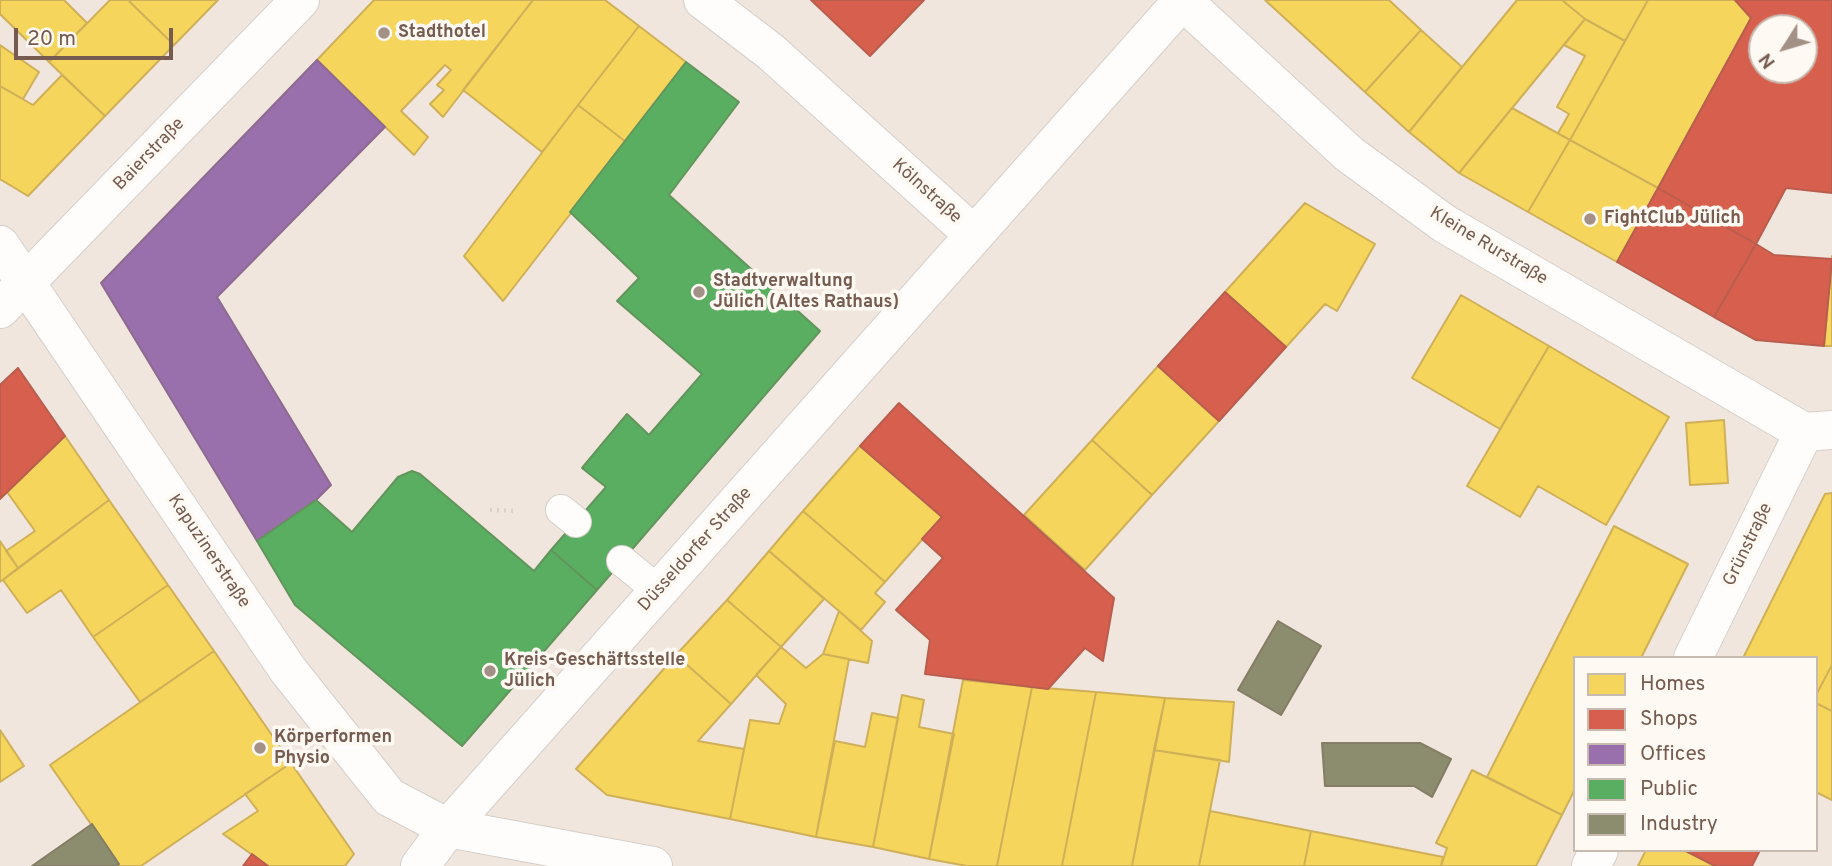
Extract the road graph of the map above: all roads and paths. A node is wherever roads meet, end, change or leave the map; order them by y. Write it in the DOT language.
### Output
graph roads {
  1 [pos="300,0"];
  2 [pos="703,0"];
  3 [pos="1183,0"];
  4 [pos="974,235"];
  5 [pos="0,245"];
  6 [pos="12,297"];
  7 [pos="1818,431"];
  8 [pos="490,510"];
  9 [pos="524,510"];
  10 [pos="621,561"];
  11 [pos="659,591"];
  12 [pos="1694,656"];
  13 [pos="448,828"];
  14 [pos="420,866"];
  15 [pos="653,866"];
  1 -- 6 [label="street, Baierstraße"];
  2 -- 4 [label="street, Kölnstraße"];
  3 -- 4 [label="street, Kölnstraße"];
  3 -- 7 [label="street, Kleine Rurstraße"];
  4 -- 11 [label="street, Düsseldorfer Straße"];
  5 -- 6 [label="street, Kapuzinerstraße"];
  6 -- 13 [label="street, Kapuzinerstraße"];
  7 -- 12 [label="street, Grünstraße"];
  8 -- 9 [label="path"];
  10 -- 11 [label="lane"];
  11 -- 13 [label="street, Düsseldorfer Straße"];
  13 -- 14 [label="street, Düsseldorfer Straße"];
  13 -- 15 [label="street, Kapuzinerstraße"];
}
